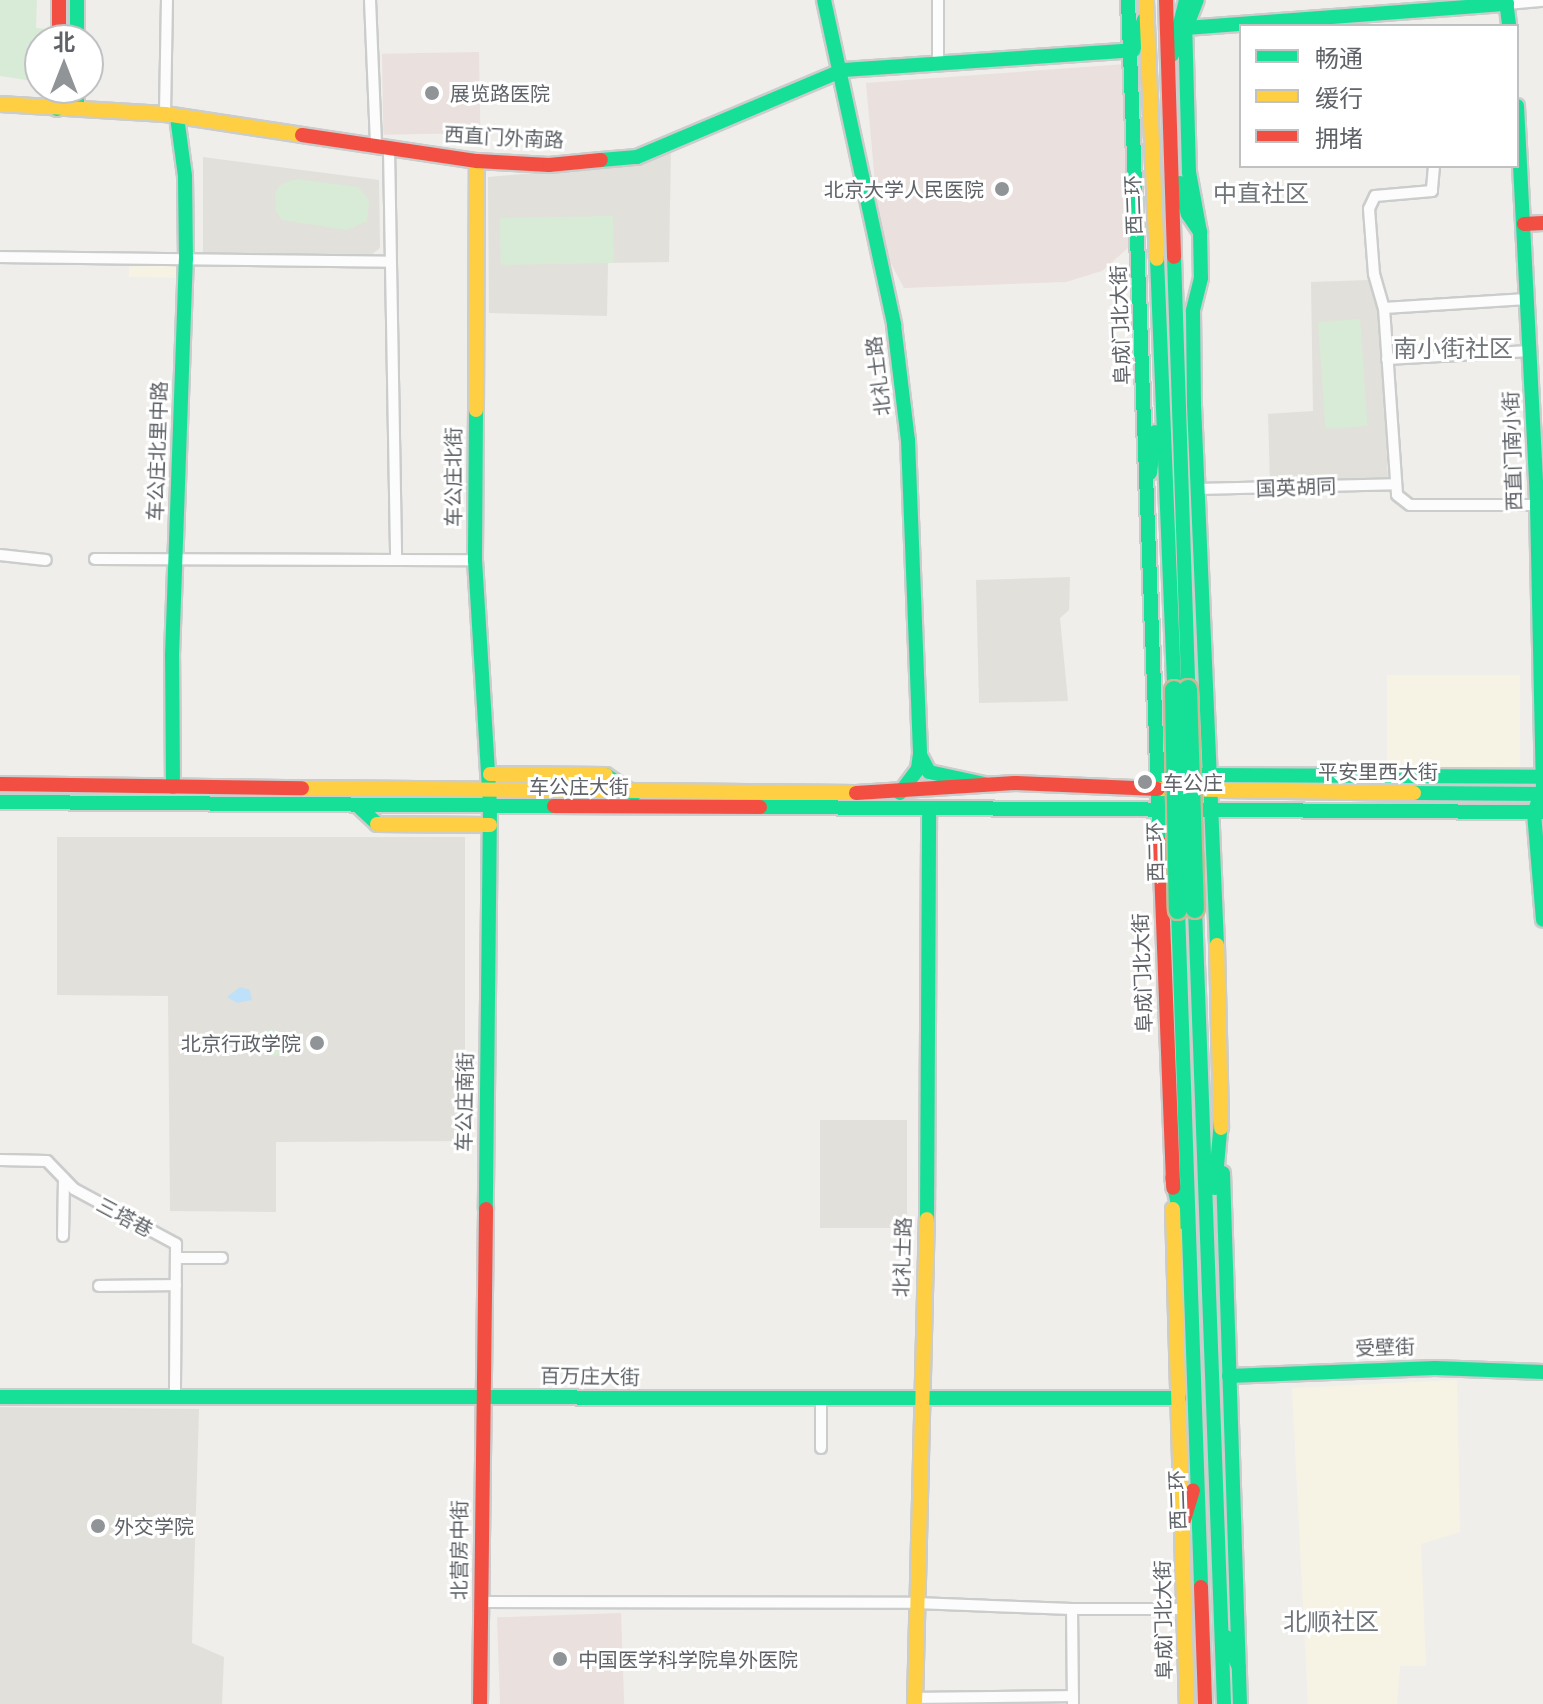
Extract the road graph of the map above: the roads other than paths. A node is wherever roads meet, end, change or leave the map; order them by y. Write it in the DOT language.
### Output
graph roads {
  1 [pos="59,0"];
  2 [pos="77,0"];
  3 [pos="167,0"];
  4 [pos="370,0"];
  5 [pos="824,0"];
  6 [pos="938,0"];
  7 [pos="1128,0"];
  8 [pos="1166,0"];
  9 [pos="1543,1"];
  10 [pos="1506,2"];
  11 [pos="1189,3"];
  12 [pos="1147,5"];
  13 [pos="1315,22"];
  14 [pos="59,24"];
  15 [pos="77,24"];
  16 [pos="1288,24"];
  17 [pos="1509,24"];
  18 [pos="1239,28"];
  19 [pos="1182,32"];
  20 [pos="1133,50"];
  21 [pos="938,63"];
  22 [pos="1168,69"];
  23 [pos="843,70"];
  24 [pos="0,95"];
  25 [pos="24,96"];
  26 [pos="24,102"];
  27 [pos="0,104"];
  28 [pos="97,104"];
  29 [pos="171,116"];
  30 [pos="1519,135"];
  31 [pos="1170,142"];
  32 [pos="383,146"];
  33 [pos="477,161"];
  34 [pos="1434,168"];
  35 [pos="1534,223"];
  36 [pos="1200,232"];
  37 [pos="0,257"];
  38 [pos="186,259"];
  39 [pos="389,262"];
  40 [pos="1527,299"];
  41 [pos="1384,308"];
  42 [pos="1530,351"];
  43 [pos="1387,359"];
  44 [pos="1162,374"];
  45 [pos="1538,434"];
  46 [pos="1150,473"];
  47 [pos="1395,484"];
  48 [pos="1197,489"];
  49 [pos="1537,505"];
  50 [pos="0,555"];
  51 [pos="175,558"];
  52 [pos="95,559"];
  53 [pos="46,560"];
  54 [pos="396,560"];
  55 [pos="475,560"];
  56 [pos="1181,689"];
  57 [pos="920,754"];
  58 [pos="490,774"];
  59 [pos="1157,781"];
  60 [pos="1212,783"];
  61 [pos="0,784"];
  62 [pos="984,784"];
  63 [pos="173,787"];
  64 [pos="900,793"];
  65 [pos="634,794"];
  66 [pos="1541,795"];
  67 [pos="0,802"];
  68 [pos="358,806"];
  69 [pos="490,809"];
  70 [pos="929,811"];
  71 [pos="1158,813"];
  72 [pos="1214,813"];
  73 [pos="1543,920"];
  74 [pos="1221,1121"];
  75 [pos="0,1160"];
  76 [pos="1172,1178"];
  77 [pos="64,1179"];
  78 [pos="63,1236"];
  79 [pos="176,1258"];
  80 [pos="222,1258"];
  81 [pos="1200,1267"];
  82 [pos="176,1285"];
  83 [pos="99,1286"];
  84 [pos="1543,1372"];
  85 [pos="1229,1376"];
  86 [pos="0,1397"];
  87 [pos="482,1397"];
  88 [pos="919,1398"];
  89 [pos="1179,1398"];
  90 [pos="175,1399"];
  91 [pos="821,1399"];
  92 [pos="821,1448"];
  93 [pos="1198,1472"];
  94 [pos="1183,1523"];
  95 [pos="481,1602"];
  96 [pos="916,1603"];
  97 [pos="1072,1609"];
  98 [pos="1177,1609"];
  99 [pos="1222,1627"];
  100 [pos="1239,1667"];
  101 [pos="1073,1700"];
  102 [pos="915,1701"];
  103 [pos="480,1704"];
  104 [pos="1187,1704"];
  105 [pos="1205,1704"];
  106 [pos="1224,1704"];
  107 [pos="1240,1704"];
  1 -- 14 [label="main road"];
  2 -- 15 [label="main road"];
  3 -- 29 [label="street"];
  4 -- 32 [label="street"];
  5 -- 23 [label="main road, 北礼士路"];
  6 -- 21 [label="street"];
  7 -- 20 [label="main road, 阜成门北大街"];
  8 -- 22 [label="main road, 西二环"];
  9 -- 10 [label="street"];
  10 -- 13 [label="main road"];
  10 -- 17 [label="main road"];
  11 -- 19 [label="main road"];
  12 -- 20 [label="main road"];
  12 -- 44 [label="main road, 西二环"];
  13 -- 16 [label="main road"];
  18 -- 19 [label="main road"];
  19 -- 22 [label="main road"];
  19 -- 36 [label="main road"];
  20 -- 21 [label="main road, 西直门外南路"];
  20 -- 46 [label="main road, 阜成门北大街"];
  21 -- 23 [label="main road, 西直门外南路"];
  22 -- 31 [label="main road, 西二环"];
  23 -- 33 [label="main road, 西直门外南路"];
  23 -- 57 [label="main road, 北礼士路"];
  24 -- 25 [label="main road, 西直门外南路"];
  26 -- 27 [label="main road, 西直门外南路"];
  28 -- 29 [label="main road, 西直门外南路"];
  29 -- 32 [label="main road, 西直门外南路"];
  29 -- 38 [label="main road, 车公庄北里中路"];
  30 -- 35 [label="main road, 西直门南小街"];
  31 -- 36 [label="main road"];
  31 -- 56 [label="main road, 西二环"];
  32 -- 33 [label="main road, 西直门外南路"];
  32 -- 39 [label="street"];
  33 -- 55 [label="main road, 车公庄北街"];
  34 -- 41 [label="street"];
  35 -- 40 [label="main road, 西直门南小街"];
  36 -- 48 [label="main road"];
  37 -- 38 [label="street"];
  38 -- 39 [label="street"];
  38 -- 51 [label="main road, 车公庄北里中路"];
  39 -- 54 [label="street"];
  40 -- 41 [label="street"];
  40 -- 42 [label="main road, 西直门南小街"];
  41 -- 43 [label="street"];
  42 -- 43 [label="street"];
  42 -- 45 [label="main road, 西直门南小街"];
  43 -- 47 [label="street"];
  44 -- 46 [label="main road"];
  44 -- 56 [label="main road, 西二环"];
  45 -- 49 [label="main road, 西直门南小街"];
  46 -- 59 [label="main road, 阜成门北大街"];
  47 -- 48 [label="street, 国英胡同"];
  47 -- 49 [label="street"];
  48 -- 60 [label="main road"];
  49 -- 66 [label="main road, 西直门南小街"];
  50 -- 53 [label="street"];
  51 -- 52 [label="street"];
  51 -- 54 [label="street"];
  51 -- 63 [label="main road, 车公庄北里中路"];
  54 -- 55 [label="street"];
  55 -- 58 [label="main road, 车公庄北街"];
  56 -- 81 [label="main road, 西二环, bridge"];
  57 -- 62 [label="main road"];
  57 -- 64 [label="main road, 北礼士路"];
  58 -- 65 [label="main road"];
  58 -- 69 [label="main road, 车公庄北街"];
  59 -- 60 [label="main road, 平安里西大街"];
  59 -- 62 [label="main road, 车公庄大街"];
  59 -- 71 [label="main road, 阜成门北大街"];
  60 -- 66 [label="main road, 平安里西大街"];
  60 -- 72 [label="main road"];
  61 -- 63 [label="main road, 车公庄大街"];
  62 -- 64 [label="main road, 车公庄大街"];
  63 -- 69 [label="main road, 车公庄大街"];
  64 -- 65 [label="main road, 车公庄大街"];
  65 -- 69 [label="main road, 车公庄大街"];
  66 -- 72 [label="main road"];
  66 -- 73 [label="main road, 西直门南小街"];
  67 -- 68 [label="main road, 车公庄大街"];
  68 -- 69 [label="main road, 车公庄大街"];
  68 -- 69 [label="main road"];
  69 -- 70 [label="main road, 车公庄大街"];
  69 -- 87 [label="main road, 车公庄南街"];
  70 -- 71 [label="main road, 车公庄大街"];
  70 -- 88 [label="main road, 北礼士路"];
  71 -- 72 [label="main road, 车公庄大街"];
  71 -- 76 [label="main road, 阜成门北大街"];
  72 -- 74 [label="main road"];
  74 -- 81 [label="main road"];
  74 -- 85 [label="main road"];
  75 -- 77 [label="street, 三塔巷"];
  76 -- 81 [label="main road"];
  76 -- 89 [label="main road, 阜成门北大街"];
  77 -- 78 [label="street, 三塔巷"];
  77 -- 79 [label="street, 三塔巷"];
  79 -- 80 [label="street"];
  79 -- 82 [label="street"];
  81 -- 93 [label="main road, 西二环"];
  81 -- 99 [label="main road, 西二环"];
  82 -- 83 [label="street"];
  82 -- 90 [label="street"];
  84 -- 85 [label="main road, 受壁街"];
  85 -- 100 [label="main road"];
  86 -- 90 [label="main road, 百万庄大街"];
  87 -- 90 [label="main road, 百万庄大街"];
  87 -- 91 [label="main road, 百万庄大街"];
  87 -- 95 [label="main road, 北营房中街"];
  88 -- 89 [label="main road, 百万庄大街"];
  88 -- 91 [label="main road, 百万庄大街"];
  88 -- 96 [label="main road, 北礼士路"];
  89 -- 94 [label="main road, 阜成门北大街"];
  91 -- 92 [label="street"];
  93 -- 94 [label="main road"];
  93 -- 105 [label="main road, 西二环"];
  94 -- 104 [label="main road, 阜成门北大街"];
  95 -- 96 [label="street"];
  95 -- 103 [label="main road, 北营房中街"];
  96 -- 97 [label="street"];
  96 -- 102 [label="main road, 北礼士路"];
  97 -- 98 [label="street"];
  97 -- 101 [label="street"];
  99 -- 100 [label="main road"];
  99 -- 106 [label="main road, 西二环"];
  100 -- 107 [label="main road"];
  101 -- 102 [label="street"];
}
